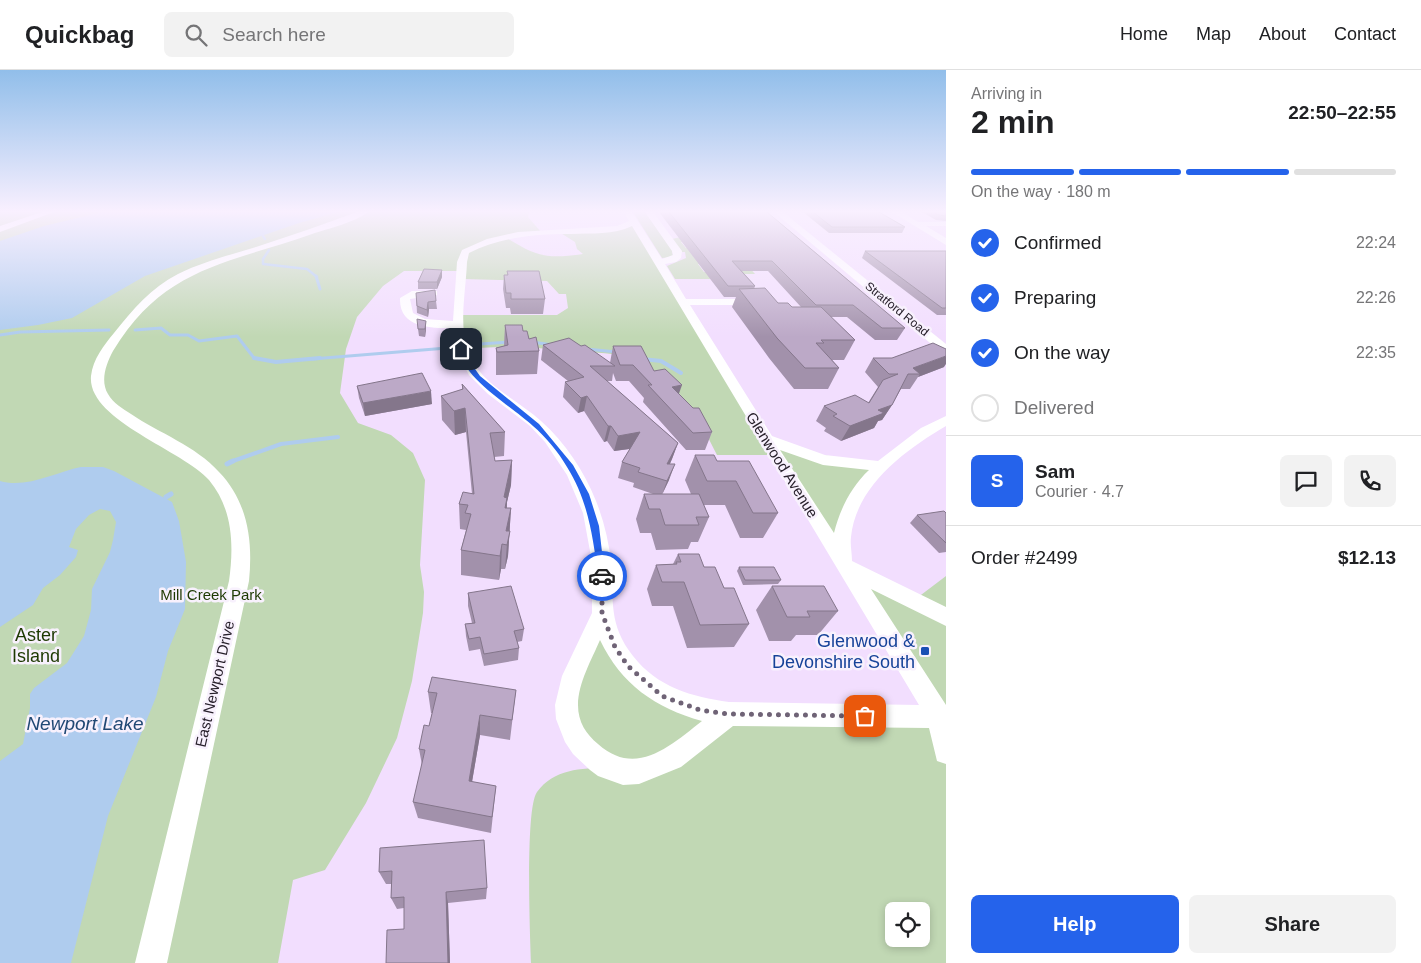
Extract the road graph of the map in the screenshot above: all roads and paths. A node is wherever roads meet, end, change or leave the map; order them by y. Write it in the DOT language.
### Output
graph roads {
  1 [pos="242,254"];
  2 [pos="463,254"];
  3 [pos="652,254"];
  4 [pos="678,254"];
  5 [pos="829,254"];
  6 [pos="658,263"];
  7 [pos="433,293"];
  8 [pos="682,302"];
  9 [pos="764,302"];
  10 [pos="460,324"];
  11 [pos="946,350"];
  12 [pos="946,420"];
  13 [pos="766,439"];
  14 [pos="882,466"];
  15 [pos="844,564"];
  16 [pos="602,613"];
  17 [pos="946,617"];
  18 [pos="729,714"];
  19 [pos="943,720"];
  20 [pos="946,752"];
  21 [pos="151,963"];
  1 -- 21 [label="street, East Newport Drive"];
  2 -- 10 [label="street"];
  3 -- 6 [label="street, Glenwood Avenue"];
  4 -- 6 [label="street"];
  5 -- 11 [label="street, Stratford Road"];
  6 -- 8 [label="street, Glenwood Avenue"];
  7 -- 10 [label="street"];
  8 -- 9 [label="street"];
  8 -- 13 [label="street, Glenwood Avenue"];
  10 -- 16 [label="street"];
  12 -- 14 [label="street"];
  13 -- 14 [label="street"];
  13 -- 15 [label="street, Glenwood Avenue"];
  14 -- 15 [label="street"];
  15 -- 17 [label="street"];
  15 -- 19 [label="street, Glenwood Avenue"];
  16 -- 18 [label="street"];
  16 -- 18 [label="street"];
  18 -- 19 [label="street"];
  19 -- 20 [label="street, Glenwood Avenue"];
}
